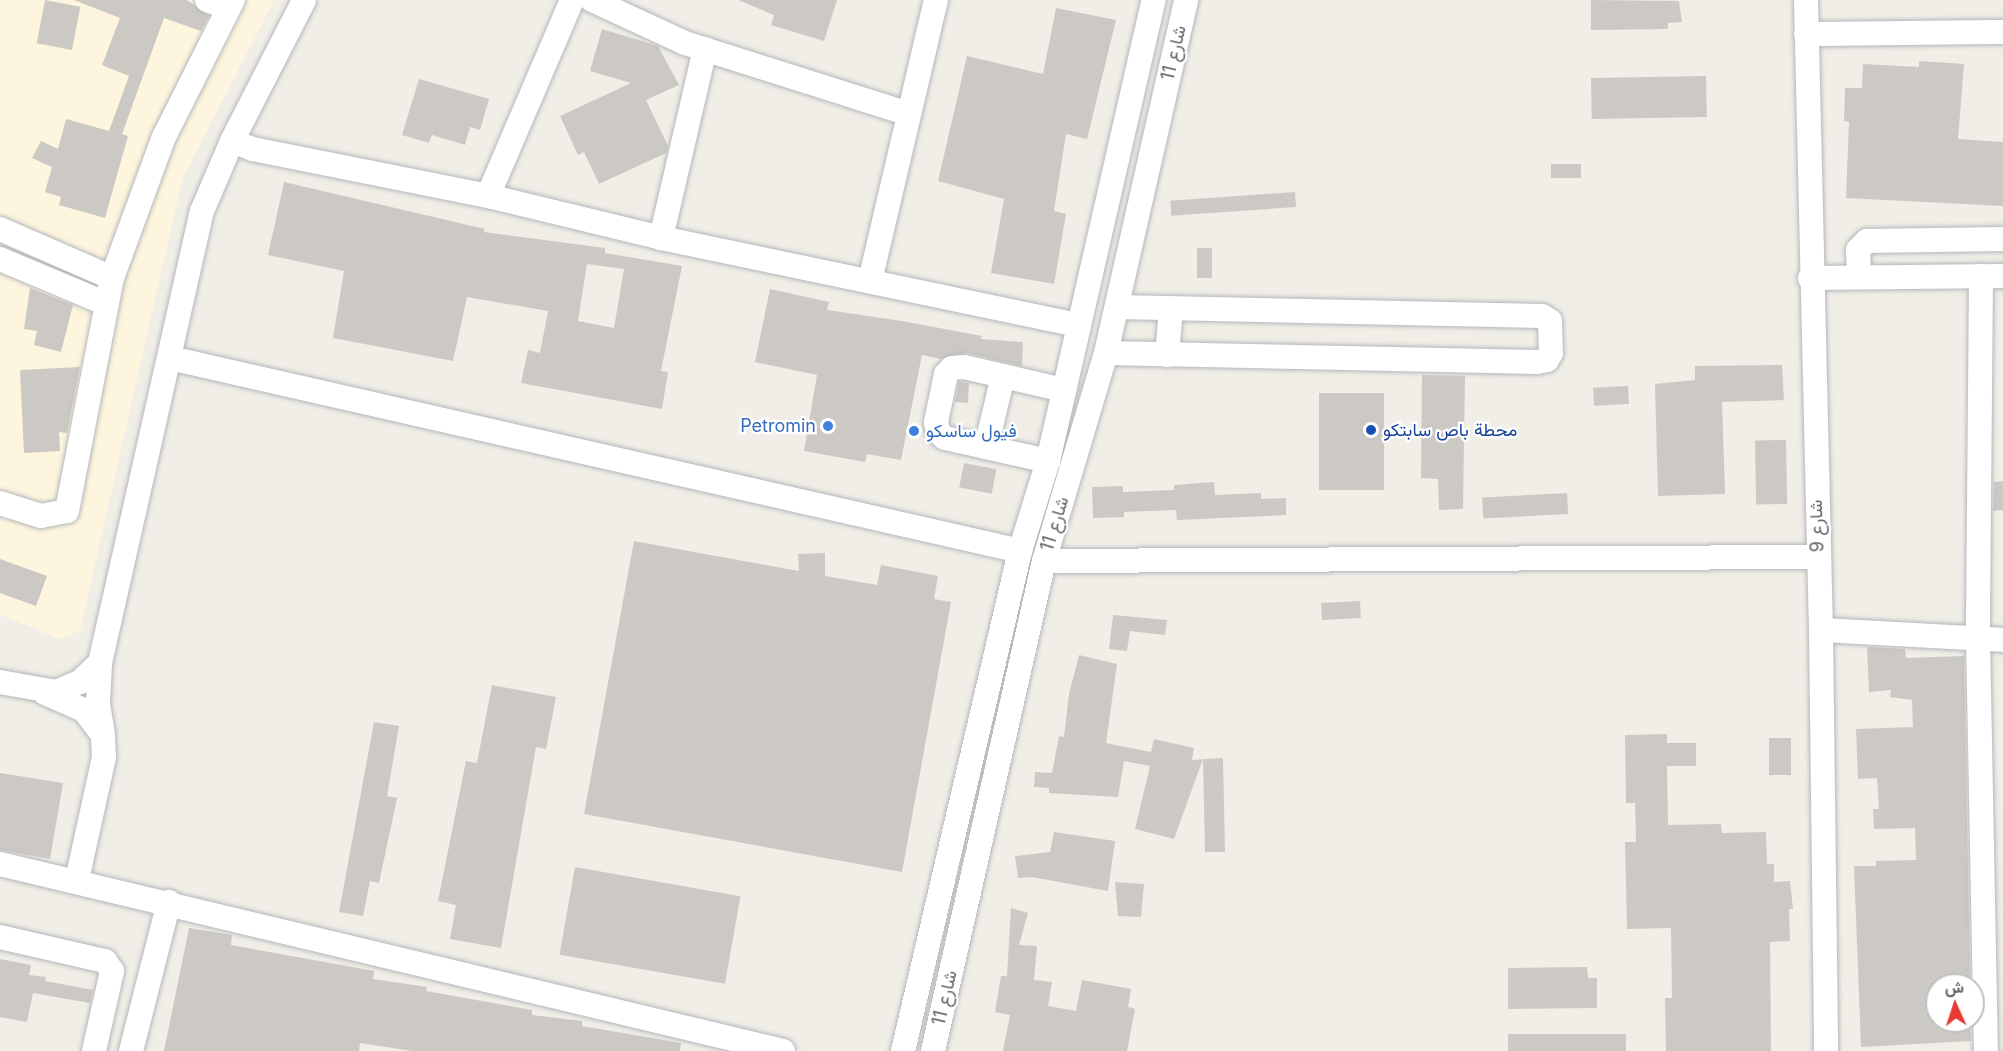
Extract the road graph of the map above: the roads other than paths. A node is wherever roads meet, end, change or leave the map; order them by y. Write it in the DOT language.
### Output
graph roads {
  1 [pos="304,0"];
  2 [pos="572,0"];
  3 [pos="592,0"];
  4 [pos="936,0"];
  5 [pos="1154,0"];
  6 [pos="1186,0"];
  7 [pos="1806,0"];
  8 [pos="223,3"];
  9 [pos="2003,32"];
  10 [pos="1806,34"];
  11 [pos="705,49"];
  12 [pos="909,114"];
  13 [pos="232,141"];
  14 [pos="488,196"];
  15 [pos="0,229"];
  16 [pos="661,238"];
  17 [pos="2003,239"];
  18 [pos="0,259"];
  19 [pos="1992,276"];
  20 [pos="1859,277"];
  21 [pos="112,278"];
  22 [pos="1810,278"];
  23 [pos="870,281"];
  24 [pos="107,304"];
  25 [pos="1117,307"];
  26 [pos="1171,308"];
  27 [pos="1079,325"];
  28 [pos="1106,353"];
  29 [pos="1167,355"];
  30 [pos="170,358"];
  31 [pos="1003,376"];
  32 [pos="1064,390"];
  33 [pos="986,447"];
  34 [pos="1048,461"];
  35 [pos="0,503"];
  36 [pos="1020,551"];
  37 [pos="1818,557"];
  38 [pos="1044,561"];
  39 [pos="1821,630"];
  40 [pos="1978,639"];
  41 [pos="2003,640"];
  42 [pos="100,663"];
  43 [pos="0,682"];
  44 [pos="39,692"];
  45 [pos="103,735"];
  46 [pos="0,864"];
  47 [pos="77,880"];
  48 [pos="169,902"];
  49 [pos="0,937"];
  50 [pos="704,1043"];
  51 [pos="1992,1046"];
  52 [pos="94,1051"];
  53 [pos="131,1051"];
  54 [pos="783,1051"];
  55 [pos="903,1051"];
  56 [pos="933,1051"];
  57 [pos="1826,1051"];
  1 -- 13 [label="street"];
  2 -- 14 [label="street"];
  3 -- 11 [label="street"];
  4 -- 12 [label="street"];
  5 -- 27 [label="street, شارع 11"];
  6 -- 25 [label="street, شارع 11"];
  7 -- 10 [label="street, شارع 9"];
  8 -- 21 [label="street"];
  9 -- 10 [label="street"];
  10 -- 22 [label="street, شارع 9"];
  11 -- 12 [label="street"];
  11 -- 16 [label="street"];
  12 -- 23 [label="street"];
  13 -- 14 [label="street"];
  13 -- 30 [label="street"];
  14 -- 16 [label="street"];
  15 -- 21 [label="street"];
  16 -- 23 [label="street"];
  17 -- 20 [label="street"];
  18 -- 24 [label="street"];
  19 -- 20 [label="street"];
  19 -- 40 [label="street"];
  20 -- 22 [label="street"];
  21 -- 24 [label="street"];
  22 -- 37 [label="street, شارع 9"];
  23 -- 27 [label="street"];
  24 -- 35 [label="street"];
  25 -- 26 [label="street"];
  25 -- 28 [label="street, شارع 11"];
  26 -- 29 [label="street"];
  26 -- 29 [label="street"];
  27 -- 32 [label="street, شارع 11"];
  28 -- 29 [label="street"];
  28 -- 38 [label="street, شارع 11"];
  30 -- 36 [label="street"];
  30 -- 42 [label="street"];
  31 -- 32 [label="street"];
  31 -- 33 [label="street"];
  31 -- 33 [label="street"];
  32 -- 34 [label="street, شارع 11"];
  33 -- 34 [label="street"];
  34 -- 36 [label="street, شارع 11"];
  36 -- 55 [label="street, شارع 11"];
  37 -- 38 [label="street"];
  37 -- 39 [label="street, شارع 9"];
  38 -- 56 [label="street, شارع 11"];
  39 -- 40 [label="street"];
  39 -- 57 [label="street, شارع 9"];
  40 -- 41 [label="street"];
  40 -- 51 [label="street"];
  42 -- 44 [label="street"];
  42 -- 45 [label="street"];
  43 -- 44 [label="street"];
  44 -- 45 [label="street"];
  45 -- 47 [label="street"];
  46 -- 47 [label="street"];
  47 -- 48 [label="street"];
  48 -- 50 [label="street"];
  48 -- 53 [label="street"];
  49 -- 52 [label="street"];
  50 -- 54 [label="street"];
}
